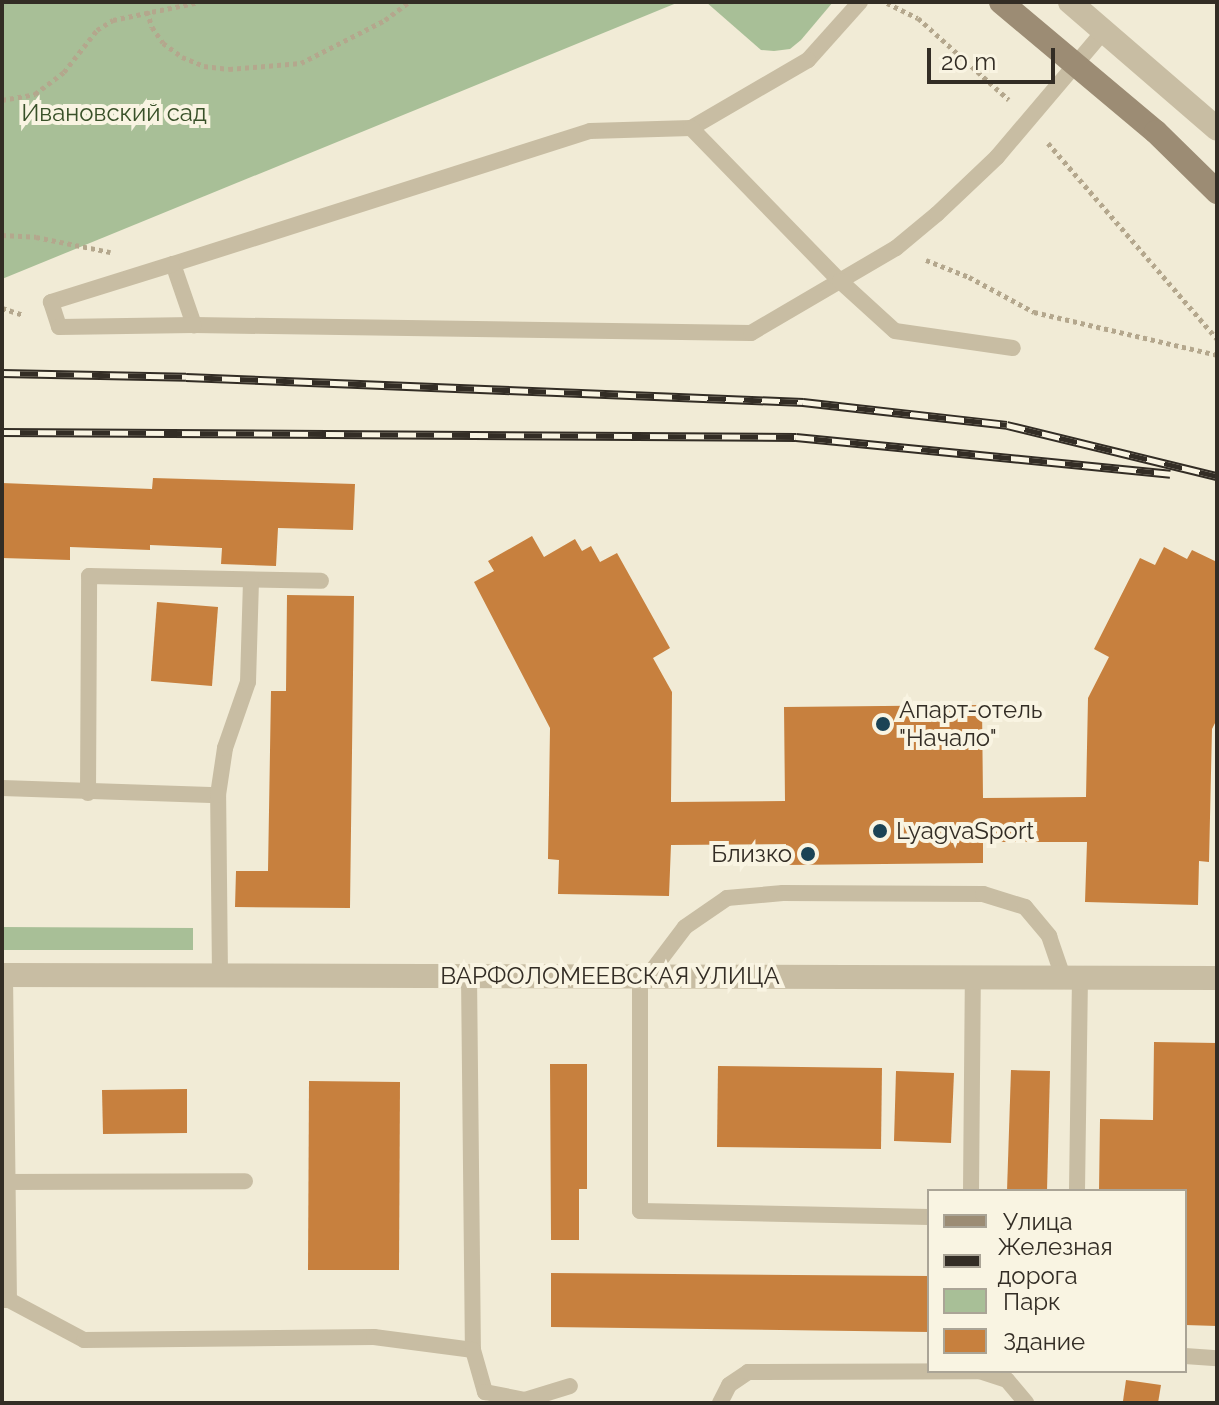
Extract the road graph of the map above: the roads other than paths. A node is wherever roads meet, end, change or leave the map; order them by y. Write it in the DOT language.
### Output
graph roads {
  1 [pos="860,2"];
  2 [pos="1001,2"];
  3 [pos="1070,2"];
  4 [pos="1104,31"];
  5 [pos="1075,63"];
  6 [pos="691,128"];
  7 [pos="1217,129"];
  8 [pos="1217,192"];
  9 [pos="173,264"];
  10 [pos="840,281"];
  11 [pos="194,325"];
  12 [pos="1013,348"];
  13 [pos="321,581"];
  14 [pos="251,582"];
  15 [pos="2,788"];
  16 [pos="88,793"];
  17 [pos="218,795"];
  18 [pos="4,975"];
  19 [pos="220,975"];
  20 [pos="469,975"];
  21 [pos="644,976"];
  22 [pos="973,977"];
  23 [pos="1072,977"];
  24 [pos="1217,978"];
  25 [pos="245,1181"];
  26 [pos="4,1182"];
  27 [pos="971,1189"];
  28 [pos="1077,1189"];
  29 [pos="927,1217"];
  30 [pos="6,1300"];
  31 [pos="473,1350"];
  32 [pos="1187,1356"];
  33 [pos="1217,1358"];
  34 [pos="927,1371"];
  35 [pos="985,1373"];
  36 [pos="570,1386"];
  37 [pos="720,1403"];
  38 [pos="1026,1403"];
  1 -- 6 [label="lane"];
  2 -- 5 [label="street"];
  3 -- 4 [label="street"];
  4 -- 5 [label="lane"];
  4 -- 7 [label="street"];
  5 -- 8 [label="street"];
  5 -- 10 [label="lane"];
  6 -- 9 [label="lane"];
  6 -- 10 [label="lane"];
  9 -- 11 [label="lane"];
  9 -- 11 [label="lane"];
  10 -- 11 [label="lane"];
  10 -- 12 [label="lane"];
  13 -- 14 [label="lane"];
  14 -- 16 [label="lane"];
  14 -- 17 [label="lane"];
  15 -- 16 [label="lane"];
  16 -- 17 [label="lane"];
  17 -- 19 [label="lane"];
  18 -- 19 [label="street, ВАРФОЛОМЕЕВСКАЯ УЛИЦА"];
  18 -- 26 [label="lane"];
  19 -- 20 [label="street, ВАРФОЛОМЕЕВСКАЯ УЛИЦА"];
  20 -- 21 [label="street, ВАРФОЛОМЕЕВСКАЯ УЛИЦА"];
  20 -- 31 [label="lane"];
  21 -- 22 [label="street, ВАРФОЛОМЕЕВСКАЯ УЛИЦА"];
  21 -- 23 [label="lane"];
  21 -- 29 [label="lane"];
  22 -- 23 [label="street, ВАРФОЛОМЕЕВСКАЯ УЛИЦА"];
  22 -- 27 [label="lane"];
  23 -- 24 [label="street, ВАРФОЛОМЕЕВСКАЯ УЛИЦА"];
  23 -- 28 [label="lane"];
  25 -- 26 [label="lane"];
  26 -- 30 [label="lane"];
  30 -- 31 [label="lane"];
  31 -- 36 [label="lane"];
  32 -- 33 [label="lane"];
  34 -- 37 [label="lane"];
  35 -- 38 [label="lane"];
}
